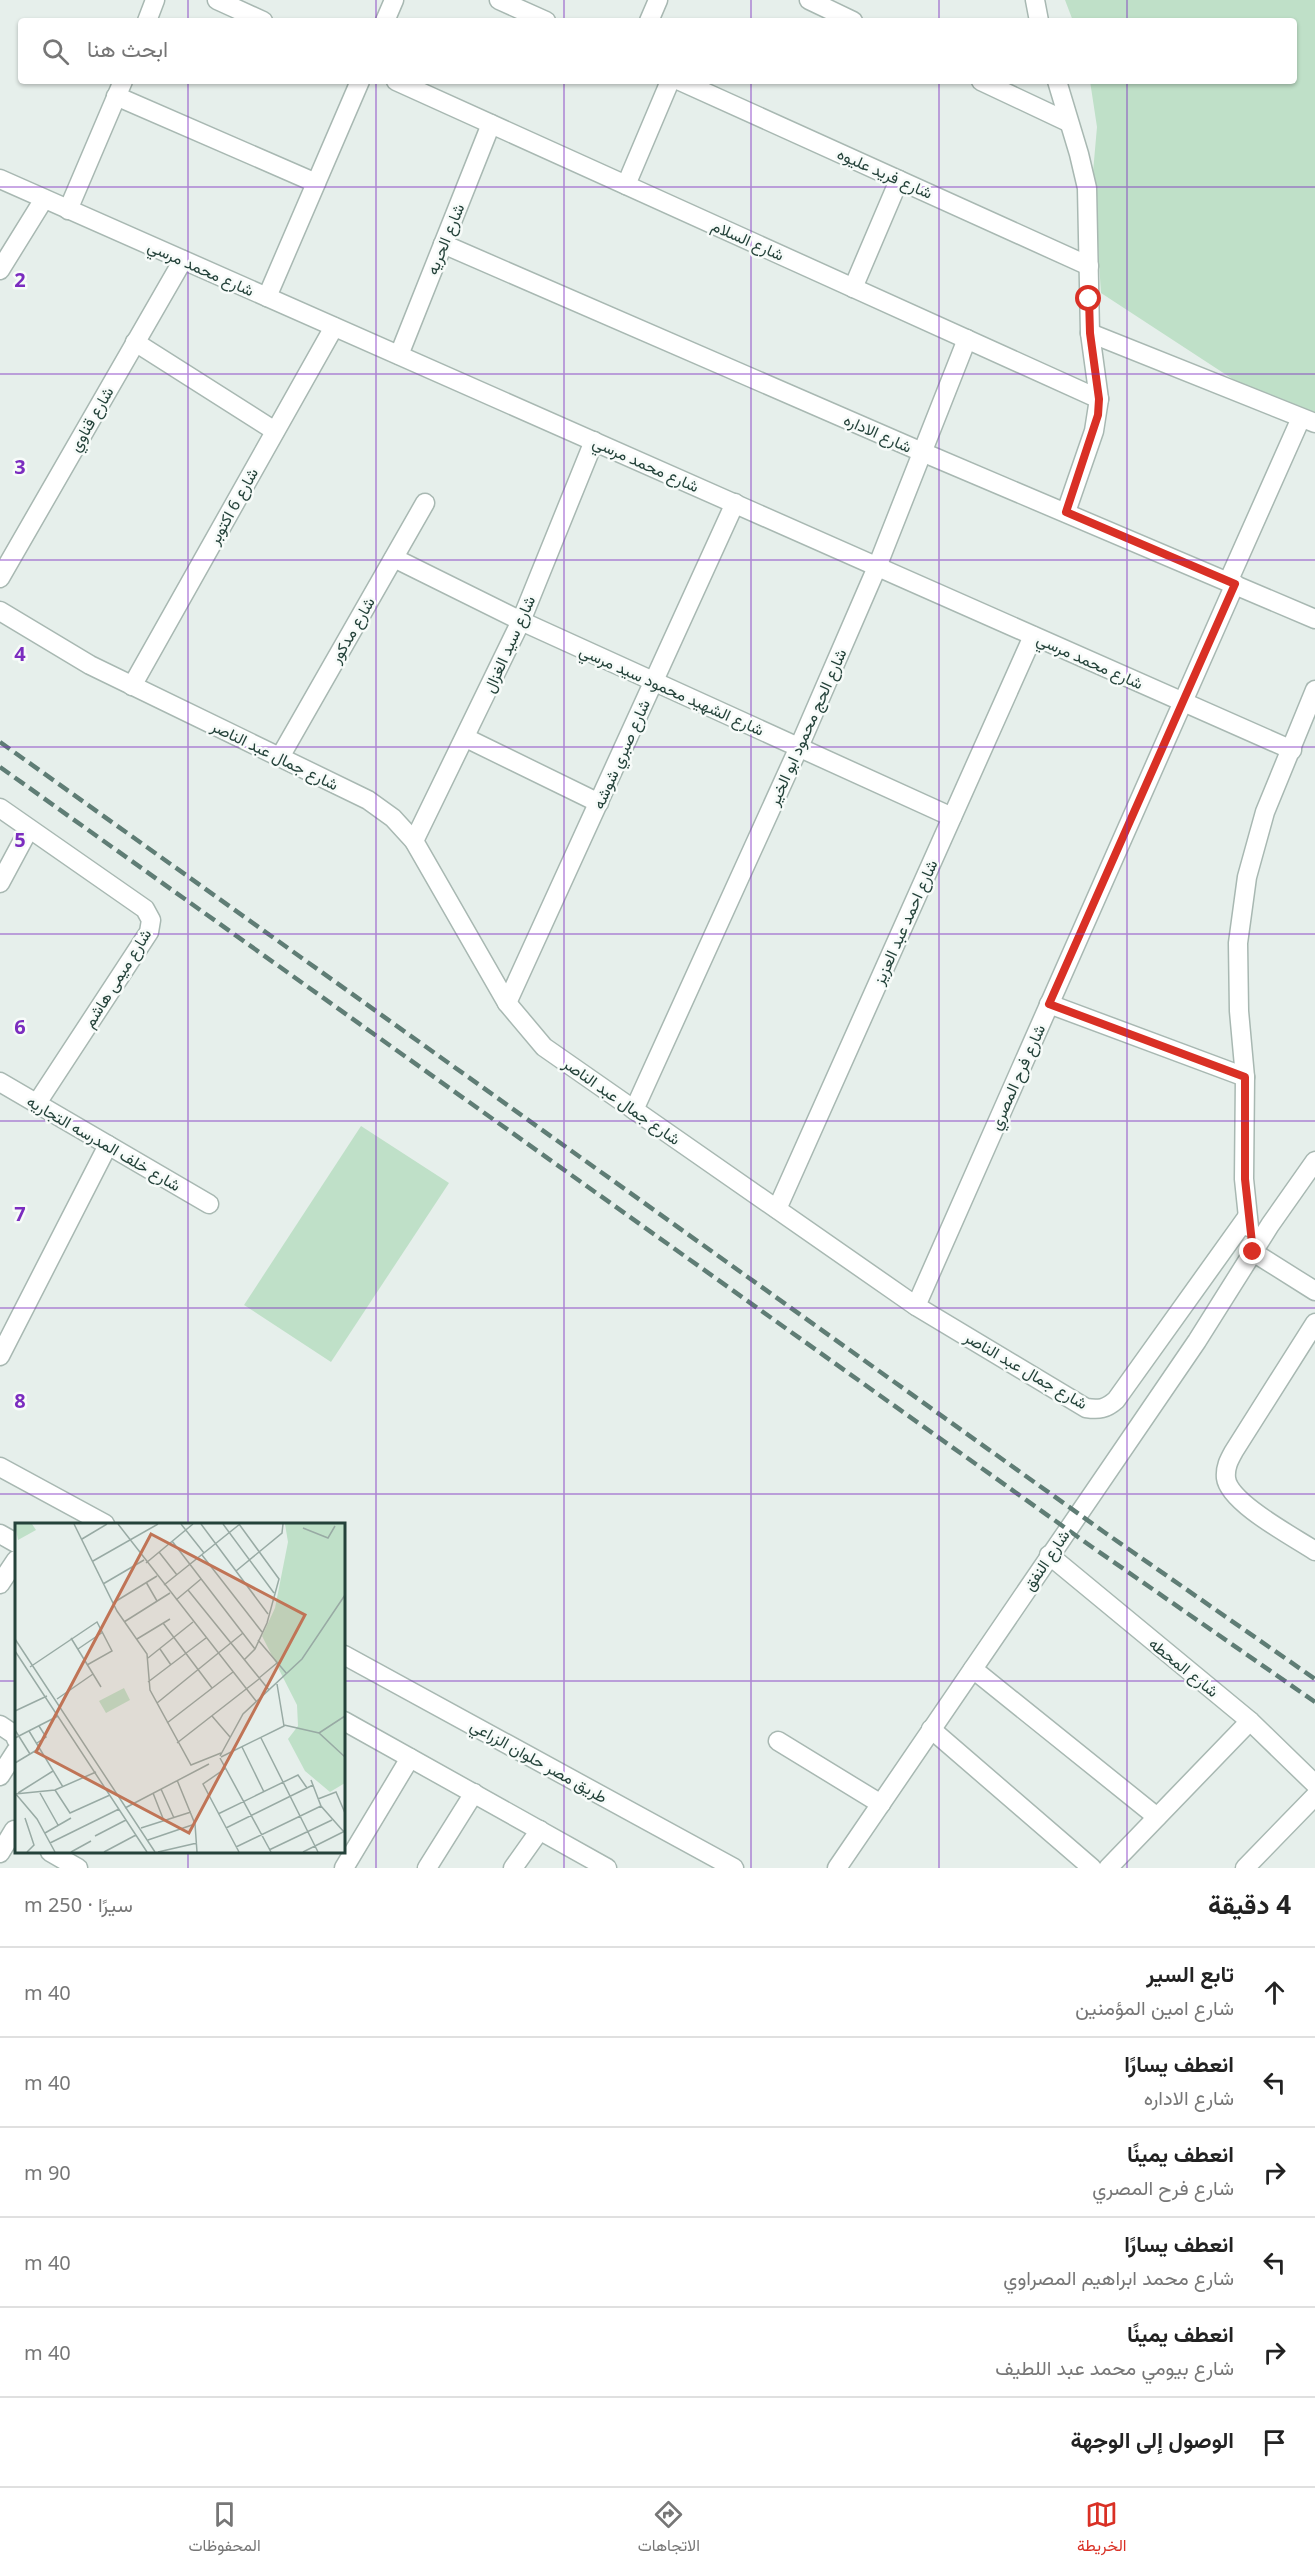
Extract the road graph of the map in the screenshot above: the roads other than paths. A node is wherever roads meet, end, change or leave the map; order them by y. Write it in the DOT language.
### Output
graph roads {
  1 [pos="155,0"];
  2 [pos="217,0"];
  3 [pos="394,0"];
  4 [pos="499,0"];
  5 [pos="658,0"];
  6 [pos="809,0"];
  7 [pos="1035,0"];
  8 [pos="148,18"];
  9 [pos="256,18"];
  10 [pos="386,18"];
  11 [pos="539,18"];
  12 [pos="650,18"];
  13 [pos="848,18"];
  14 [pos="1038,18"];
  15 [pos="359,84"];
  16 [pos="403,84"];
  17 [pos="669,84"];
  18 [pos="687,84"];
  19 [pos="987,84"];
  20 [pos="1058,84"];
  21 [pos="119,89"];
  22 [pos="1068,122"];
  23 [pos="490,124"];
  24 [pos="0,179"];
  25 [pos="899,180"];
  26 [pos="316,183"];
  27 [pos="626,185"];
  28 [pos="44,199"];
  29 [pos="68,210"];
  30 [pos="443,244"];
  31 [pos="183,260"];
  32 [pos="1089,266"];
  33 [pos="0,270"];
  34 [pos="852,288"];
  35 [pos="267,297"];
  36 [pos="334,327"];
  37 [pos="1090,333"];
  38 [pos="967,339"];
  39 [pos="135,342"];
  40 [pos="399,355"];
  41 [pos="1099,399"];
  42 [pos="1308,421"];
  43 [pos="275,431"];
  44 [pos="594,441"];
  45 [pos="922,452"];
  46 [pos="425,503"];
  47 [pos="735,504"];
  48 [pos="1066,512"];
  49 [pos="394,558"];
  50 [pos="877,567"];
  51 [pos="0,578"];
  52 [pos="1232,583"];
  53 [pos="0,611"];
  54 [pos="1315,619"];
  55 [pos="521,621"];
  56 [pos="1033,636"];
  57 [pos="654,681"];
  58 [pos="132,686"];
  59 [pos="1315,690"];
  60 [pos="1183,702"];
  61 [pos="466,738"];
  62 [pos="799,747"];
  63 [pos="1292,750"];
  64 [pos="280,757"];
  65 [pos="599,803"];
  66 [pos="0,808"];
  67 [pos="952,817"];
  68 [pos="29,829"];
  69 [pos="414,841"];
  70 [pos="0,883"];
  71 [pos="507,1003"];
  72 [pos="1049,1004"];
  73 [pos="1245,1077"];
  74 [pos="0,1082"];
  75 [pos="37,1104"];
  76 [pos="634,1110"];
  77 [pos="108,1145"];
  78 [pos="1315,1161"];
  79 [pos="209,1204"];
  80 [pos="777,1209"];
  81 [pos="1247,1217"];
  82 [pos="1253,1252"];
  83 [pos="1315,1292"];
  84 [pos="916,1306"];
  85 [pos="1315,1323"];
  86 [pos="0,1356"];
  87 [pos="0,1467"];
  88 [pos="103,1523"];
  89 [pos="0,1534"];
  90 [pos="15,1542"];
  91 [pos="1315,1551"];
  92 [pos="1049,1555"];
  93 [pos="15,1562"];
  94 [pos="0,1584"];
  95 [pos="345,1656"];
  96 [pos="973,1669"];
  97 [pos="1250,1721"];
  98 [pos="345,1722"];
  99 [pos="0,1725"];
  100 [pos="931,1729"];
  101 [pos="15,1735"];
  102 [pos="778,1741"];
  103 [pos="15,1753"];
  104 [pos="410,1758"];
  105 [pos="0,1776"];
  106 [pos="1315,1784"];
  107 [pos="474,1793"];
  108 [pos="1315,1796"];
  109 [pos="881,1804"];
  110 [pos="1157,1817"];
  111 [pos="10,1828"];
  112 [pos="540,1830"];
  113 [pos="0,1853"];
  114 [pos="53,1853"];
  115 [pos="78,1868"];
  116 [pos="344,1868"];
  117 [pos="427,1868"];
  118 [pos="513,1868"];
  119 [pos="607,1868"];
  120 [pos="734,1868"];
  121 [pos="837,1868"];
  122 [pos="1092,1868"];
  123 [pos="1108,1868"];
  124 [pos="1245,1868"];
  1 -- 8 [label="street"];
  2 -- 9 [label="street"];
  3 -- 10 [label="street"];
  4 -- 11 [label="street"];
  5 -- 12 [label="street"];
  6 -- 13 [label="street"];
  7 -- 14 [label="street"];
  15 -- 26 [label="street"];
  16 -- 23 [label="street, شارع السلام"];
  17 -- 27 [label="street"];
  18 -- 25 [label="street, شارع فريد عليوه"];
  19 -- 22 [label="street"];
  20 -- 22 [label="street"];
  21 -- 26 [label="street"];
  21 -- 29 [label="street"];
  22 -- 32 [label="street"];
  23 -- 27 [label="street, شارع السلام"];
  23 -- 30 [label="street, شارع الحريه"];
  24 -- 28 [label="street, شارع محمد مرسي"];
  25 -- 32 [label="street, شارع فريد عليوه"];
  25 -- 34 [label="street"];
  26 -- 35 [label="street"];
  27 -- 34 [label="street, شارع السلام"];
  28 -- 29 [label="street, شارع محمد مرسي"];
  28 -- 33 [label="street"];
  29 -- 31 [label="street, شارع محمد مرسي"];
  30 -- 40 [label="street, شارع الحريه"];
  30 -- 45 [label="street, شارع الاداره"];
  31 -- 35 [label="street, شارع محمد مرسي"];
  31 -- 39 [label="street, شارع قناوي"];
  32 -- 37 [label="street"];
  34 -- 38 [label="street, شارع السلام"];
  35 -- 36 [label="street, شارع محمد مرسي"];
  36 -- 40 [label="street, شارع محمد مرسي"];
  36 -- 43 [label="street, شارع 6 اكتوبر"];
  37 -- 41 [label="street"];
  37 -- 42 [label="street"];
  38 -- 41 [label="street, شارع السلام"];
  38 -- 45 [label="street, شارع الحج محمود ابو الخير"];
  39 -- 43 [label="street"];
  39 -- 51 [label="street, شارع قناوي"];
  40 -- 44 [label="street, شارع محمد مرسي"];
  41 -- 48 [label="street"];
  42 -- 52 [label="street, شارع فرح المصري"];
  43 -- 58 [label="street, شارع 6 اكتوبر"];
  44 -- 47 [label="street, شارع محمد مرسي"];
  44 -- 55 [label="street, شارع سيد الغزال"];
  45 -- 48 [label="street, شارع الاداره"];
  45 -- 50 [label="street, شارع الحج محمود ابو الخير"];
  46 -- 49 [label="street, شارع مدكور"];
  47 -- 50 [label="street, شارع محمد مرسي"];
  47 -- 57 [label="street, شارع صبري شوشه"];
  48 -- 52 [label="street, شارع الاداره"];
  49 -- 55 [label="street, شارع الشهيد محمود سيد مرسي"];
  49 -- 64 [label="street, شارع مدكور"];
  50 -- 56 [label="street, شارع محمد مرسي"];
  50 -- 62 [label="street, شارع الحج محمود ابو الخير"];
  52 -- 54 [label="street, شارع الاداره"];
  52 -- 60 [label="street, شارع فرح المصري"];
  53 -- 58 [label="street, شارع جمال عبد الناصر"];
  55 -- 57 [label="street, شارع الشهيد محمود سيد مرسي"];
  55 -- 61 [label="street, شارع سيد الغزال"];
  56 -- 60 [label="street, شارع محمد مرسي"];
  56 -- 67 [label="street, شارع احمد عبد العزيز"];
  57 -- 62 [label="street, شارع الشهيد محمود سيد مرسي"];
  57 -- 65 [label="street, شارع صبري شوشه"];
  58 -- 64 [label="street, شارع جمال عبد الناصر"];
  59 -- 63 [label="street"];
  60 -- 63 [label="street, شارع محمد مرسي"];
  60 -- 72 [label="street, شارع فرح المصري"];
  61 -- 65 [label="street"];
  61 -- 69 [label="street, شارع سيد الغزال"];
  62 -- 67 [label="street, شارع الشهيد محمود سيد مرسي"];
  62 -- 76 [label="street, شارع الحج محمود ابو الخير"];
  63 -- 73 [label="street"];
  64 -- 69 [label="street, شارع جمال عبد الناصر"];
  65 -- 71 [label="street, شارع صبري شوشه"];
  66 -- 68 [label="street, شارع ميمى هاشم"];
  67 -- 80 [label="street, شارع احمد عبد العزيز"];
  68 -- 70 [label="street"];
  68 -- 75 [label="street, شارع ميمى هاشم"];
  69 -- 71 [label="street, شارع جمال عبد الناصر"];
  71 -- 76 [label="street, شارع جمال عبد الناصر"];
  72 -- 73 [label="street"];
  72 -- 84 [label="street, شارع فرح المصري"];
  73 -- 81 [label="street"];
  74 -- 75 [label="street, شارع خلف المدرسه التجاريه"];
  75 -- 77 [label="street, شارع خلف المدرسه التجاريه"];
  76 -- 80 [label="street, شارع جمال عبد الناصر"];
  77 -- 79 [label="street, شارع خلف المدرسه التجاريه"];
  77 -- 86 [label="street"];
  78 -- 82 [label="street, شارع النفق"];
  80 -- 84 [label="street, شارع جمال عبد الناصر"];
  81 -- 82 [label="street"];
  81 -- 84 [label="street, شارع جمال عبد الناصر"];
  82 -- 83 [label="street"];
  82 -- 92 [label="street, شارع النفق"];
  85 -- 91 [label="street"];
  87 -- 88 [label="street"];
  89 -- 90 [label="street"];
  92 -- 96 [label="street, شارع النفق"];
  92 -- 97 [label="street, شارع المحطه"];
  93 -- 94 [label="street"];
  95 -- 120 [label="street, طريق مصر حلوان الزراعي"];
  96 -- 100 [label="street, شارع النفق"];
  96 -- 110 [label="street"];
  97 -- 106 [label="street, شارع المحطه"];
  97 -- 110 [label="street"];
  98 -- 104 [label="street"];
  99 -- 101 [label="street"];
  100 -- 109 [label="street, شارع النفق"];
  100 -- 122 [label="street"];
  102 -- 109 [label="street"];
  103 -- 105 [label="street"];
  104 -- 107 [label="street"];
  104 -- 116 [label="street"];
  107 -- 112 [label="street"];
  107 -- 117 [label="street"];
  108 -- 124 [label="street"];
  109 -- 121 [label="street, شارع النفق"];
  110 -- 123 [label="street"];
  111 -- 113 [label="street"];
  112 -- 118 [label="street"];
  112 -- 119 [label="street"];
  114 -- 115 [label="street"];
}
